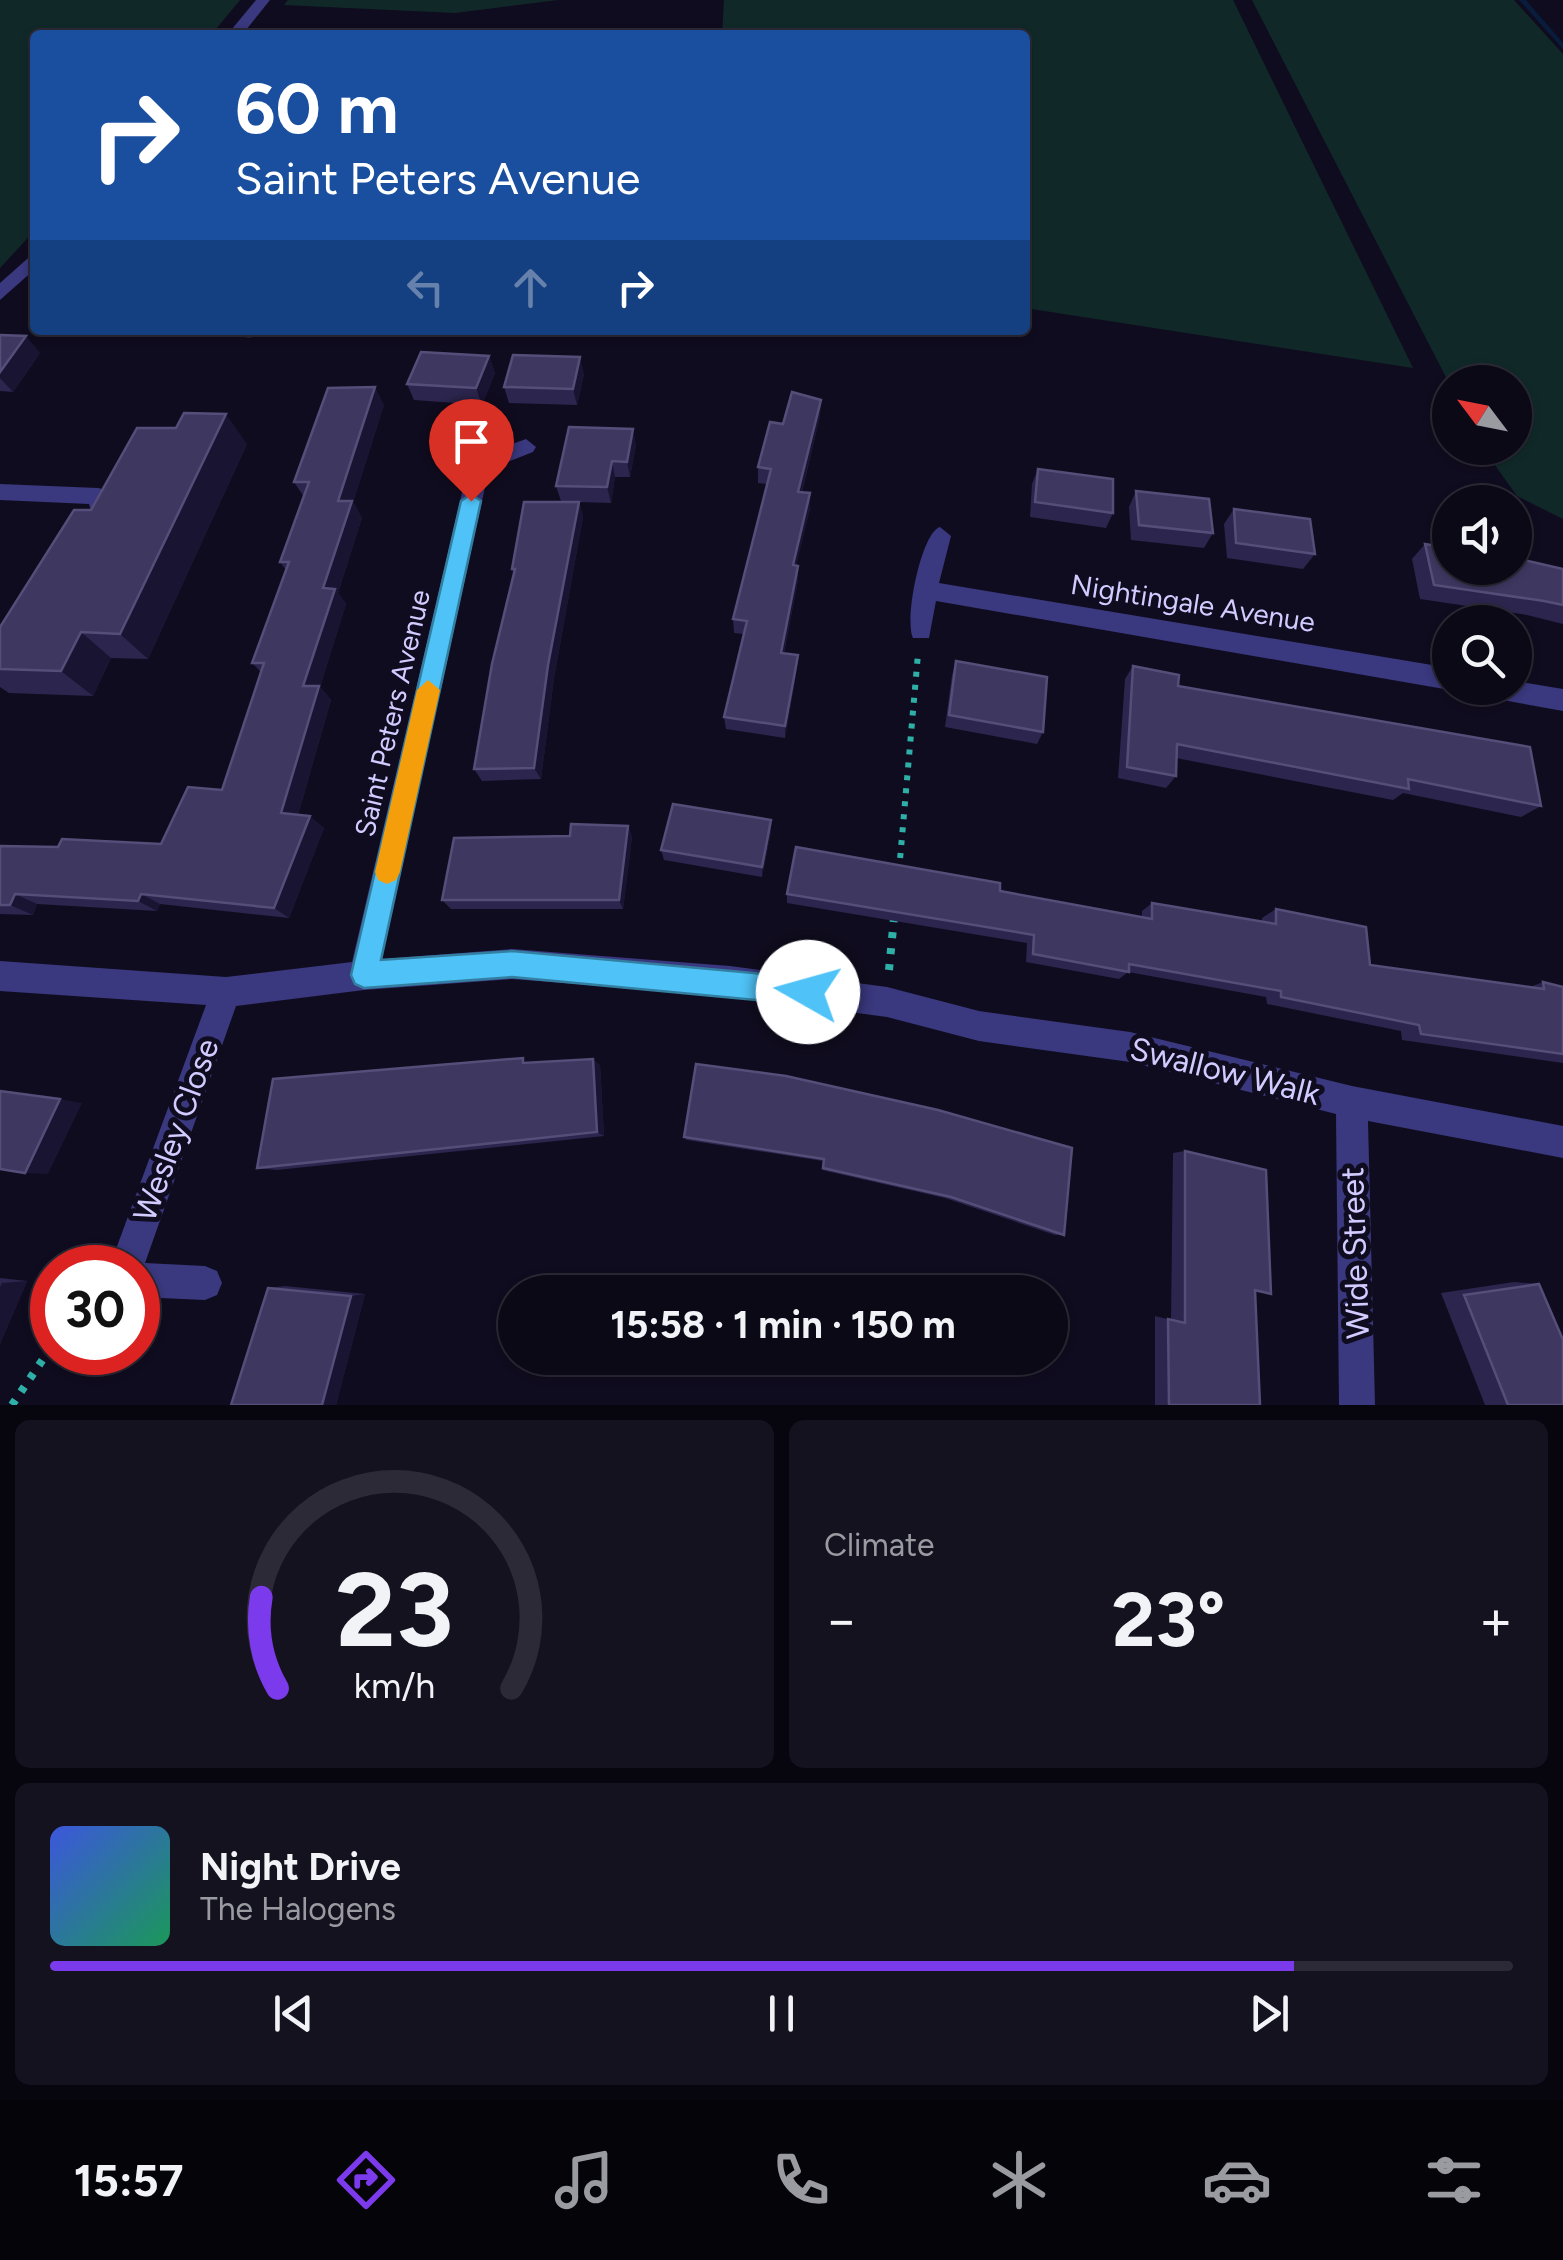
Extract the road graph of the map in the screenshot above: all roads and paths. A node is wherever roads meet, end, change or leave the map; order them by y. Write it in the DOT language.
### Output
graph roads {
  1 [pos="263,0"];
  2 [pos="238,30"];
  3 [pos="30,263"];
  4 [pos="0,294"];
  5 [pos="445,443"];
  6 [pos="526,447"];
  7 [pos="479,464"];
  8 [pos="0,492"];
  9 [pos="940,536"];
  10 [pos="82,544"];
  11 [pos="925,590"];
  12 [pos="920,631"];
  13 [pos="1432,676"];
  14 [pos="1532,694"];
  15 [pos="1563,700"];
  16 [pos="897,885"];
  17 [pos="896,904"];
  18 [pos="364,975"];
  19 [pos="0,976"];
  20 [pos="226,992"];
  21 [pos="886,1002"];
  22 [pos="1352,1102"];
  23 [pos="1563,1142"];
  24 [pos="134,1245"];
  25 [pos="160,1281"];
  26 [pos="204,1283"];
  27 [pos="32,1375"];
  28 [pos="12,1405"];
  29 [pos="1357,1405"];
  1 -- 2 [label="street"];
  3 -- 4 [label="street"];
  5 -- 7 [label="street"];
  6 -- 7 [label="street"];
  7 -- 18 [label="street, Saint Peters Avenue"];
  8 -- 10 [label="street"];
  9 -- 11 [label="street"];
  11 -- 12 [label="street"];
  11 -- 13 [label="street, Nightingale Avenue"];
  12 -- 16 [label="path"];
  14 -- 15 [label="street"];
  17 -- 21 [label="path"];
  18 -- 20 [label="street, Swallow Walk"];
  18 -- 21 [label="street, Swallow Walk"];
  19 -- 20 [label="street, Swallow Walk"];
  20 -- 24 [label="street, Wesley Close"];
  21 -- 22 [label="street, Swallow Walk"];
  22 -- 23 [label="street, Swallow Walk"];
  22 -- 29 [label="street, Wide Street"];
  25 -- 26 [label="street"];
  27 -- 28 [label="path"];
}
